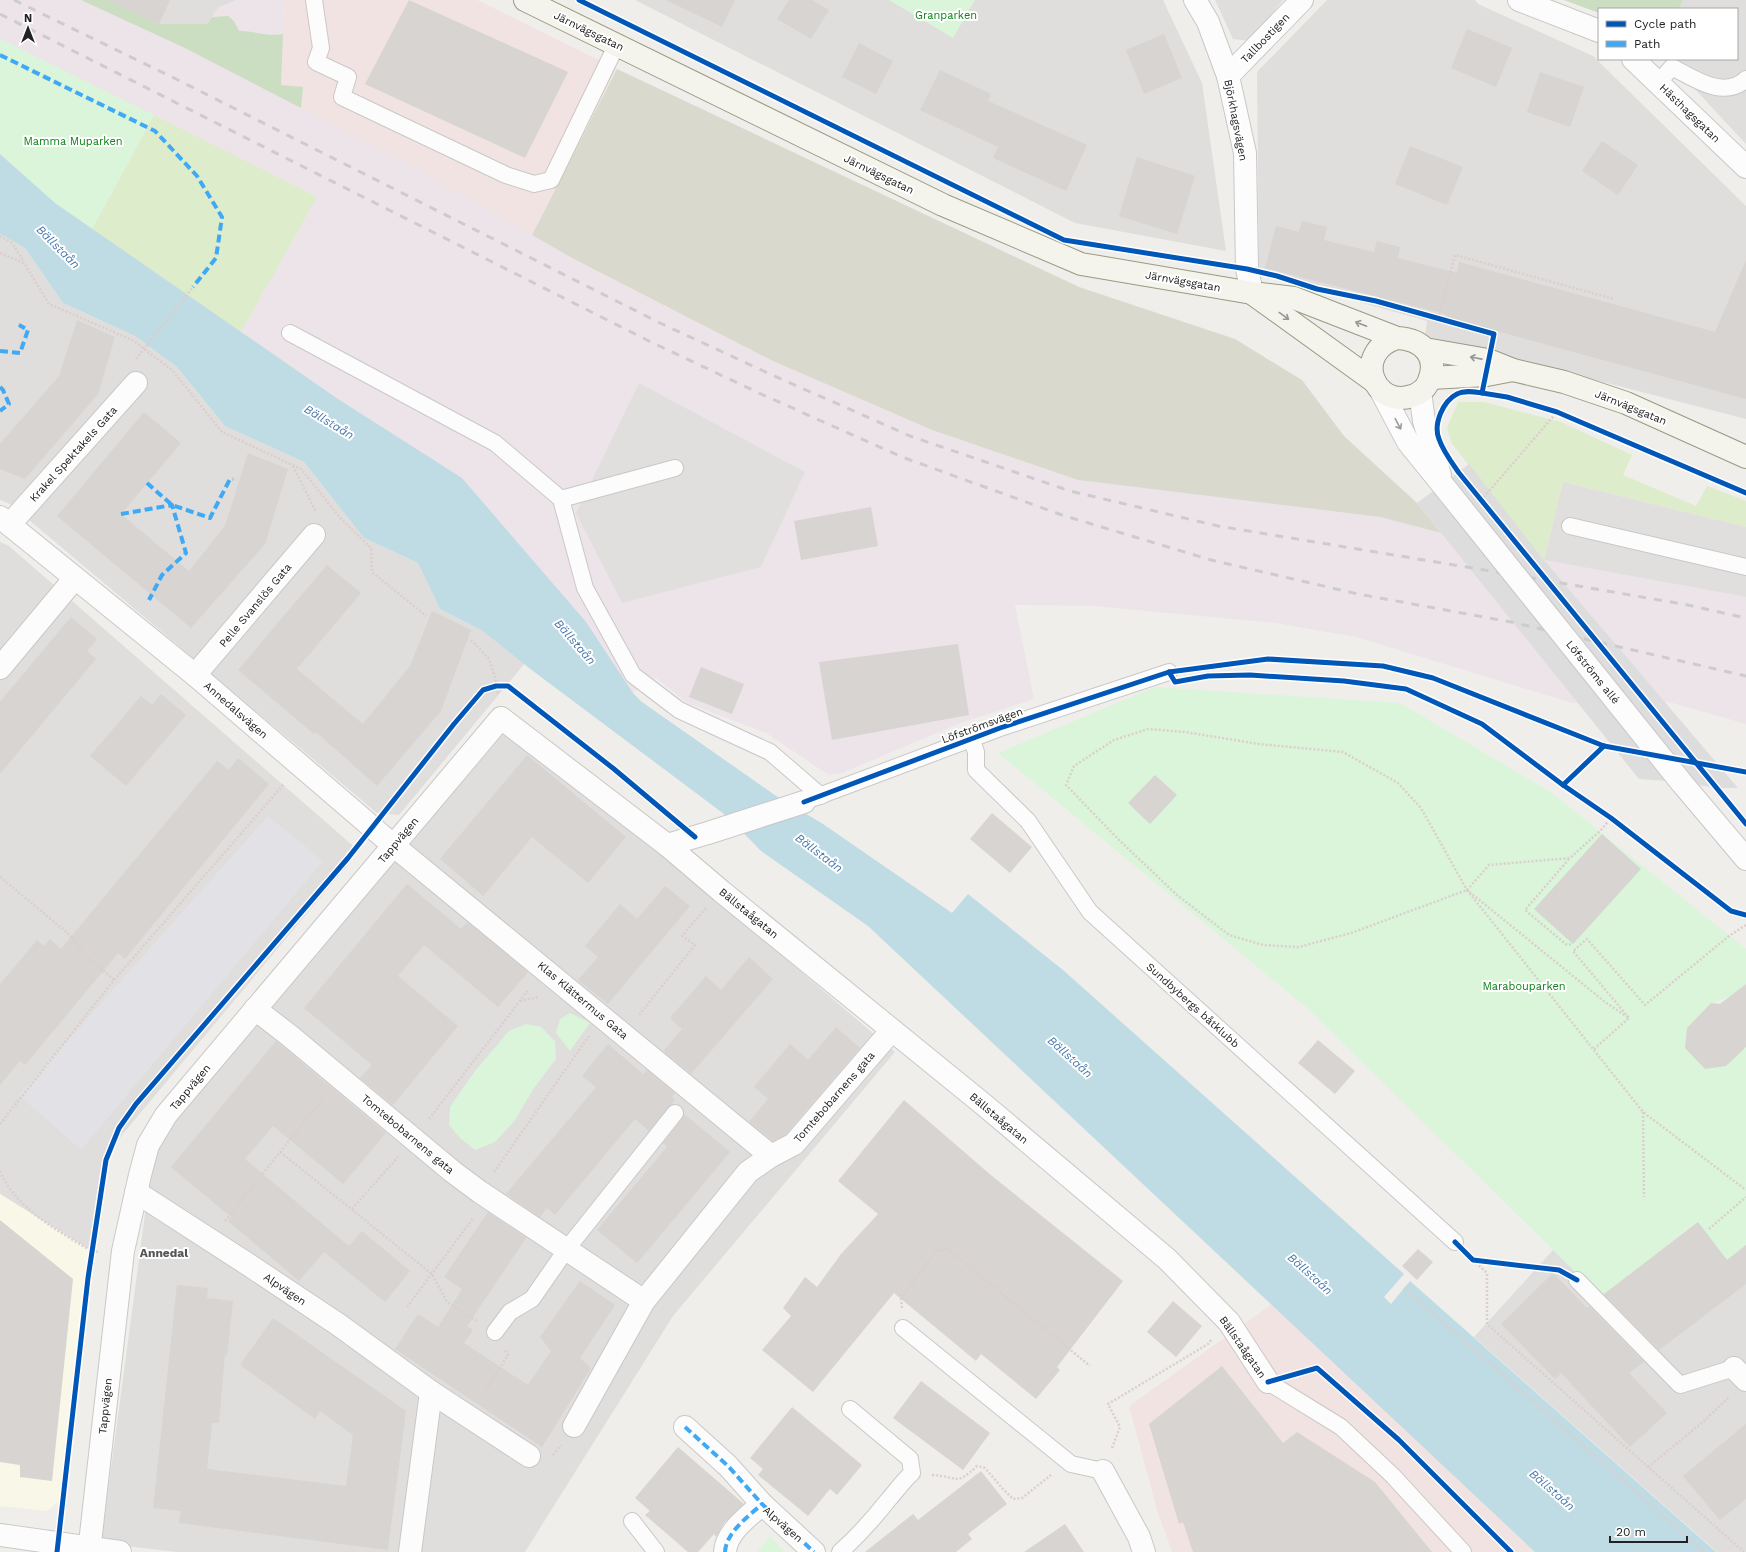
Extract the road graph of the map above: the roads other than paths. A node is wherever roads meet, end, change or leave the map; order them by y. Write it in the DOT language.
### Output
graph roads {
  1 [pos="314,0"];
  2 [pos="525,0"];
  3 [pos="1195,0"];
  4 [pos="1302,0"];
  5 [pos="1519,0"];
  6 [pos="1598,31"];
  7 [pos="617,44"];
  8 [pos="1634,60"];
  9 [pos="1228,76"];
  10 [pos="1746,79"];
  11 [pos="1658,83"];
  12 [pos="1745,164"];
  13 [pos="1252,293"];
  14 [pos="290,333"];
  15 [pos="1397,338"];
  16 [pos="1425,349"];
  17 [pos="1513,370"];
  18 [pos="136,383"];
  19 [pos="1425,385"];
  20 [pos="1377,386"];
  21 [pos="1746,457"];
  22 [pos="675,468"];
  23 [pos="1442,484"];
  24 [pos="561,499"];
  25 [pos="5,521"];
  26 [pos="316,524"];
  27 [pos="1570,526"];
  28 [pos="1746,567"];
  29 [pos="75,578"];
  30 [pos="0,668"];
  31 [pos="1169,672"];
  32 [pos="195,675"];
  33 [pos="501,718"];
  34 [pos="971,738"];
  35 [pos="812,799"];
  36 [pos="667,845"];
  37 [pos="394,846"];
  38 [pos="1746,859"];
  39 [pos="255,1009"];
  40 [pos="892,1030"];
  41 [pos="675,1113"];
  42 [pos="771,1156"];
  43 [pos="136,1192"];
  44 [pos="1455,1242"];
  45 [pos="566,1250"];
  46 [pos="1577,1280"];
  47 [pos="644,1301"];
  48 [pos="903,1328"];
  49 [pos="495,1332"];
  50 [pos="1738,1380"];
  51 [pos="1268,1382"];
  52 [pos="431,1392"];
  53 [pos="850,1409"];
  54 [pos="574,1426"];
  55 [pos="685,1427"];
  56 [pos="529,1456"];
  57 [pos="1103,1471"];
  58 [pos="762,1504"];
  59 [pos="632,1521"];
  60 [pos="0,1535"];
  61 [pos="89,1550"];
  62 [pos="120,1552"];
  63 [pos="410,1552"];
  64 [pos="656,1552"];
  65 [pos="725,1552"];
  66 [pos="814,1552"];
  67 [pos="840,1552"];
  68 [pos="1144,1552"];
  69 [pos="1463,1552"];
  1 -- 7 [label="lane"];
  2 -- 7 [label="street, Järnvägsgatan"];
  3 -- 9 [label="street, Björkhagsvägen"];
  4 -- 9 [label="street, Tallbostigen"];
  5 -- 6 [label="street"];
  7 -- 13 [label="street, Järnvägsgatan"];
  8 -- 11 [label="street, Hästhagsgatan"];
  9 -- 13 [label="street, Björkhagsvägen"];
  10 -- 11 [label="lane"];
  11 -- 12 [label="street, Hästhagsgatan"];
  15 -- 13 [label="street, Järnvägsgatan, one-way"];
  13 -- 20 [label="street, Järnvägsgatan, one-way"];
  14 -- 24 [label="lane"];
  15 -- 16 [label="street, Järnvägsgatan"];
  15 -- 20 [label="street"];
  17 -- 16 [label="street, Järnvägsgatan, one-way"];
  16 -- 19 [label="street"];
  17 -- 19 [label="street, Järnvägsgatan"];
  17 -- 21 [label="street, Järnvägsgatan"];
  18 -- 25 [label="street, Krakel Spektakels Gata"];
  19 -- 20 [label="street, Järnvägsgatan"];
  19 -- 23 [label="street, Löfströms allé"];
  20 -- 23 [label="street, Löfströms allé, one-way"];
  22 -- 24 [label="lane"];
  23 -- 38 [label="street, Löfströms allé, bridge"];
  24 -- 35 [label="lane"];
  25 -- 29 [label="street, Annedalsvägen"];
  26 -- 32 [label="street, Pelle Svanslös Gata"];
  27 -- 28 [label="lane"];
  29 -- 30 [label="street"];
  29 -- 32 [label="street, Annedalsvägen"];
  31 -- 34 [label="lane, Löfströmsvägen"];
  32 -- 37 [label="street, Annedalsvägen"];
  33 -- 36 [label="street, Bällstaågatan"];
  33 -- 37 [label="street, Tappvägen"];
  34 -- 35 [label="lane, Löfströmsvägen"];
  34 -- 44 [label="lane, Sundbybergs båtklubb"];
  35 -- 36 [label="street, Löfströmsvägen"];
  36 -- 40 [label="street, Bällstaågatan"];
  37 -- 39 [label="street, Tappvägen"];
  37 -- 42 [label="street, Klas Klättermus Gata"];
  39 -- 43 [label="street, Tappvägen"];
  39 -- 45 [label="street, Tomtebobarnens gata"];
  40 -- 42 [label="street, Tomtebobarnens gata"];
  40 -- 51 [label="street, Bällstaågatan"];
  41 -- 45 [label="lane"];
  42 -- 47 [label="street, Tomtebobarnens gata"];
  43 -- 52 [label="street, Alpvägen"];
  43 -- 61 [label="street, Tappvägen"];
  45 -- 47 [label="street, Tomtebobarnens gata"];
  45 -- 49 [label="lane"];
  46 -- 50 [label="lane"];
  47 -- 54 [label="street, Tomtebobarnens gata"];
  48 -- 57 [label="lane"];
  51 -- 69 [label="lane, Bällstaågatan"];
  52 -- 56 [label="street, Alpvägen"];
  52 -- 63 [label="street"];
  53 -- 67 [label="lane"];
  55 -- 58 [label="street"];
  57 -- 68 [label="street"];
  58 -- 65 [label="street, Alpvägen"];
  58 -- 66 [label="street, Alpvägen"];
  59 -- 64 [label="lane"];
  60 -- 61 [label="street"];
  61 -- 62 [label="street"];
}
